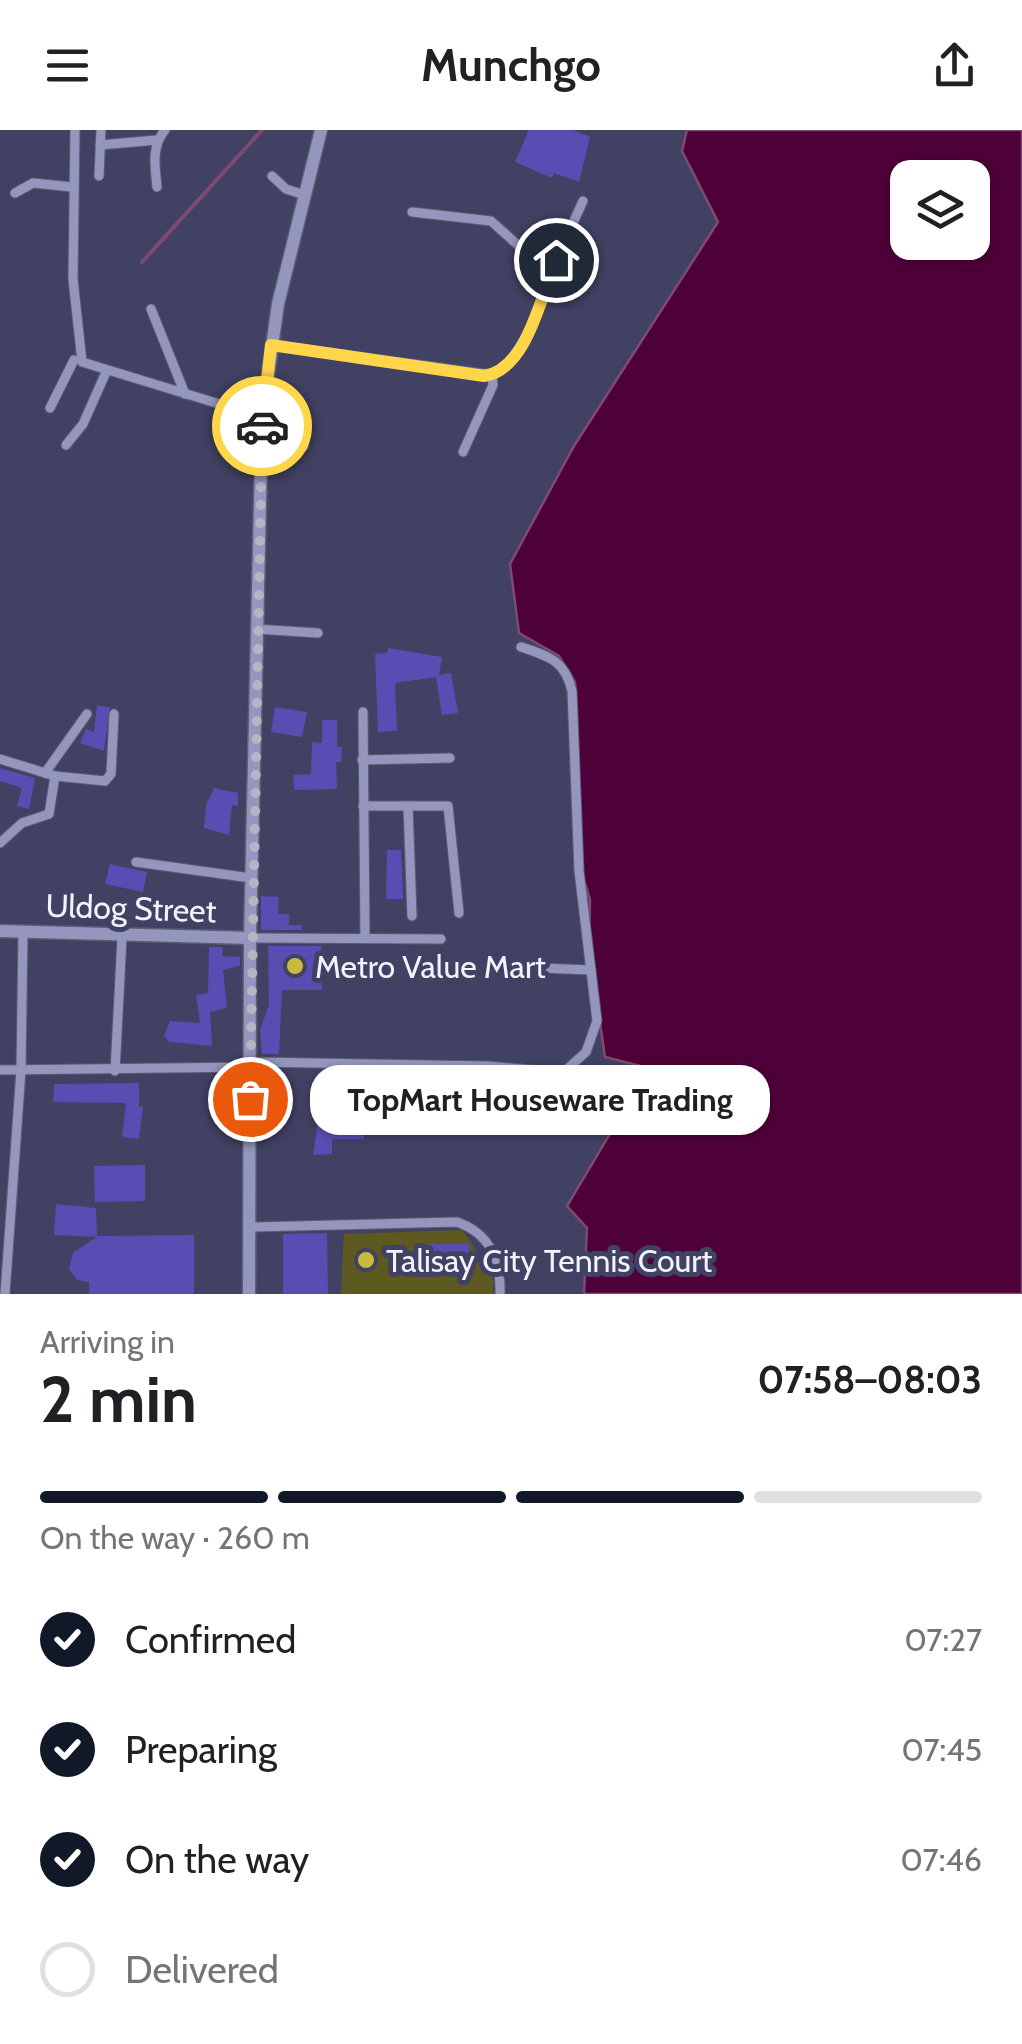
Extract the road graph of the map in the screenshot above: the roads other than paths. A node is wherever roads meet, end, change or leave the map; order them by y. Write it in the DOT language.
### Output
graph roads {
  1 [pos="75,130"];
  2 [pos="101,130"];
  3 [pos="165,130"];
  4 [pos="321,130"];
  5 [pos="157,140"];
  6 [pos="100,144"];
  7 [pos="99,176"];
  8 [pos="272,176"];
  9 [pos="72,187"];
  10 [pos="156,187"];
  11 [pos="15,194"];
  12 [pos="305,195"];
  13 [pos="583,201"];
  14 [pos="412,212"];
  15 [pos="556,260"];
  16 [pos="151,309"];
  17 [pos="271,345"];
  18 [pos="74,360"];
  19 [pos="107,370"];
  20 [pos="492,375"];
  21 [pos="185,394"];
  22 [pos="50,408"];
  23 [pos="262,417"];
  24 [pos="261,436"];
  25 [pos="66,446"];
  26 [pos="304,446"];
  27 [pos="463,452"];
  28 [pos="256,628"];
  29 [pos="318,633"];
  30 [pos="521,647"];
  31 [pos="364,712"];
  32 [pos="87,714"];
  33 [pos="114,714"];
  34 [pos="450,758"];
  35 [pos="0,759"];
  36 [pos="362,760"];
  37 [pos="50,775"];
  38 [pos="363,806"];
  39 [pos="408,806"];
  40 [pos="0,843"];
  41 [pos="136,862"];
  42 [pos="251,878"];
  43 [pos="459,912"];
  44 [pos="412,916"];
  45 [pos="0,932"];
  46 [pos="23,932"];
  47 [pos="122,938"];
  48 [pos="250,938"];
  49 [pos="365,938"];
  50 [pos="441,939"];
  51 [pos="514,967"];
  52 [pos="591,970"];
  53 [pos="250,1065"];
  54 [pos="0,1070"];
  55 [pos="21,1070"];
  56 [pos="115,1070"];
  57 [pos="250,1228"];
  58 [pos="6,1294"];
  59 [pos="249,1294"];
  60 [pos="500,1294"];
  1 -- 9 [label="street"];
  2 -- 6 [label="street"];
  3 -- 5 [label="street"];
  4 -- 12 [label="street"];
  5 -- 6 [label="street"];
  5 -- 10 [label="street"];
  6 -- 7 [label="street"];
  8 -- 12 [label="street"];
  9 -- 11 [label="street"];
  9 -- 19 [label="street"];
  12 -- 17 [label="street"];
  13 -- 15 [label="street"];
  14 -- 15 [label="street"];
  15 -- 20 [label="street"];
  16 -- 21 [label="street"];
  17 -- 20 [label="street"];
  17 -- 23 [label="street"];
  18 -- 22 [label="street"];
  19 -- 21 [label="street"];
  19 -- 25 [label="street"];
  20 -- 27 [label="street"];
  21 -- 23 [label="street"];
  23 -- 24 [label="street"];
  24 -- 26 [label="street"];
  24 -- 28 [label="street"];
  28 -- 29 [label="street"];
  28 -- 42 [label="street"];
  30 -- 52 [label="street"];
  31 -- 36 [label="street"];
  32 -- 37 [label="street"];
  33 -- 37 [label="street"];
  34 -- 36 [label="street"];
  35 -- 37 [label="street"];
  36 -- 38 [label="street"];
  37 -- 40 [label="street"];
  38 -- 39 [label="street"];
  38 -- 49 [label="street"];
  39 -- 43 [label="street"];
  39 -- 44 [label="street"];
  41 -- 42 [label="street"];
  42 -- 48 [label="street"];
  45 -- 46 [label="street, Uldog Street"];
  46 -- 47 [label="street, Uldog Street"];
  46 -- 55 [label="street"];
  47 -- 48 [label="street, Uldog Street"];
  47 -- 56 [label="street"];
  48 -- 49 [label="street, Uldog Street"];
  48 -- 53 [label="street"];
  49 -- 50 [label="street, Uldog Street"];
  51 -- 52 [label="street"];
  52 -- 53 [label="street"];
  53 -- 56 [label="street"];
  53 -- 57 [label="street"];
  54 -- 55 [label="street"];
  55 -- 56 [label="street"];
  55 -- 58 [label="street"];
  57 -- 59 [label="street"];
  57 -- 60 [label="street"];
}
